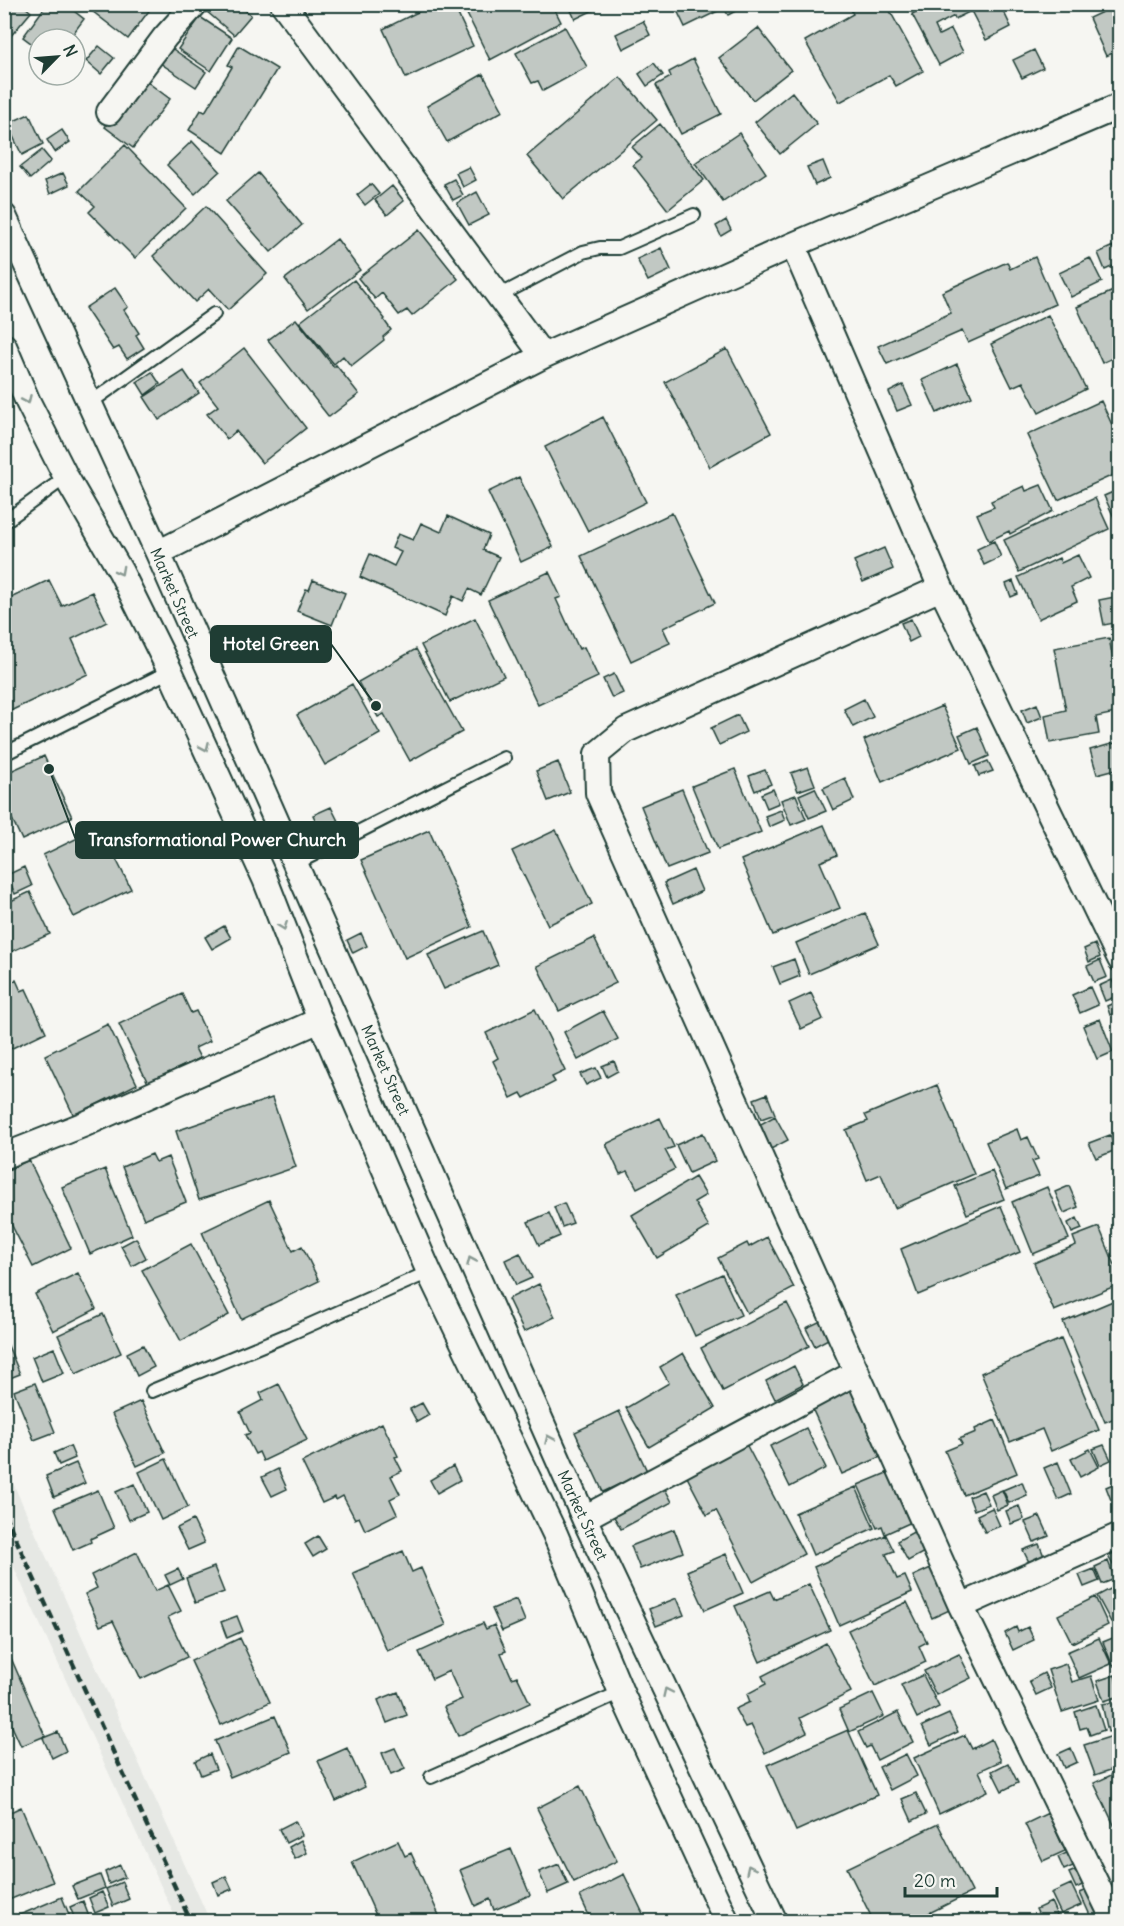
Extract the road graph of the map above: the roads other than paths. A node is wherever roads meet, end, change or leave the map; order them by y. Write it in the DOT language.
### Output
graph roads {
  1 [pos="195,4"];
  2 [pos="283,4"];
  3 [pos="1119,106"];
  4 [pos="108,112"];
  5 [pos="694,214"];
  6 [pos="4,216"];
  7 [pos="793,246"];
  8 [pos="499,296"];
  9 [pos="214,314"];
  10 [pos="4,346"];
  11 [pos="543,356"];
  12 [pos="90,403"];
  13 [pos="66,477"];
  14 [pos="4,522"];
  15 [pos="158,553"];
  16 [pos="941,588"];
  17 [pos="170,671"];
  18 [pos="4,754"];
  19 [pos="504,758"];
  20 [pos="295,864"];
  21 [pos="1119,958"];
  22 [pos="320,1020"];
  23 [pos="4,1156"];
  24 [pos="429,1272"];
  25 [pos="856,1372"];
  26 [pos="152,1390"];
  27 [pos="584,1518"];
  28 [pos="1119,1535"];
  29 [pos="961,1606"];
  30 [pos="621,1692"];
  31 [pos="431,1777"];
  32 [pos="727,1922"];
  33 [pos="775,1922"];
  34 [pos="1116,1922"];
  1 -- 4 [label="street"];
  2 -- 8 [label="street"];
  3 -- 7 [label="street"];
  5 -- 8 [label="lane"];
  6 -- 12 [label="street, Market Street"];
  7 -- 11 [label="street"];
  7 -- 16 [label="street"];
  8 -- 11 [label="street"];
  9 -- 12 [label="lane"];
  10 -- 13 [label="street, Market Street, one-way"];
  11 -- 15 [label="street"];
  12 -- 15 [label="street, Market Street"];
  13 -- 14 [label="lane"];
  13 -- 17 [label="street, Market Street, one-way"];
  15 -- 20 [label="street, Market Street"];
  16 -- 21 [label="street"];
  16 -- 25 [label="street"];
  17 -- 18 [label="lane"];
  17 -- 22 [label="street, Market Street, one-way"];
  19 -- 20 [label="lane"];
  27 -- 20 [label="street, Market Street, one-way"];
  22 -- 23 [label="street"];
  22 -- 24 [label="street, Market Street"];
  24 -- 26 [label="lane"];
  24 -- 30 [label="street, Market Street"];
  25 -- 27 [label="street"];
  25 -- 29 [label="street"];
  33 -- 27 [label="street, Market Street, one-way"];
  28 -- 29 [label="street"];
  29 -- 34 [label="street"];
  30 -- 31 [label="lane"];
  30 -- 32 [label="street, Market Street"];
}
